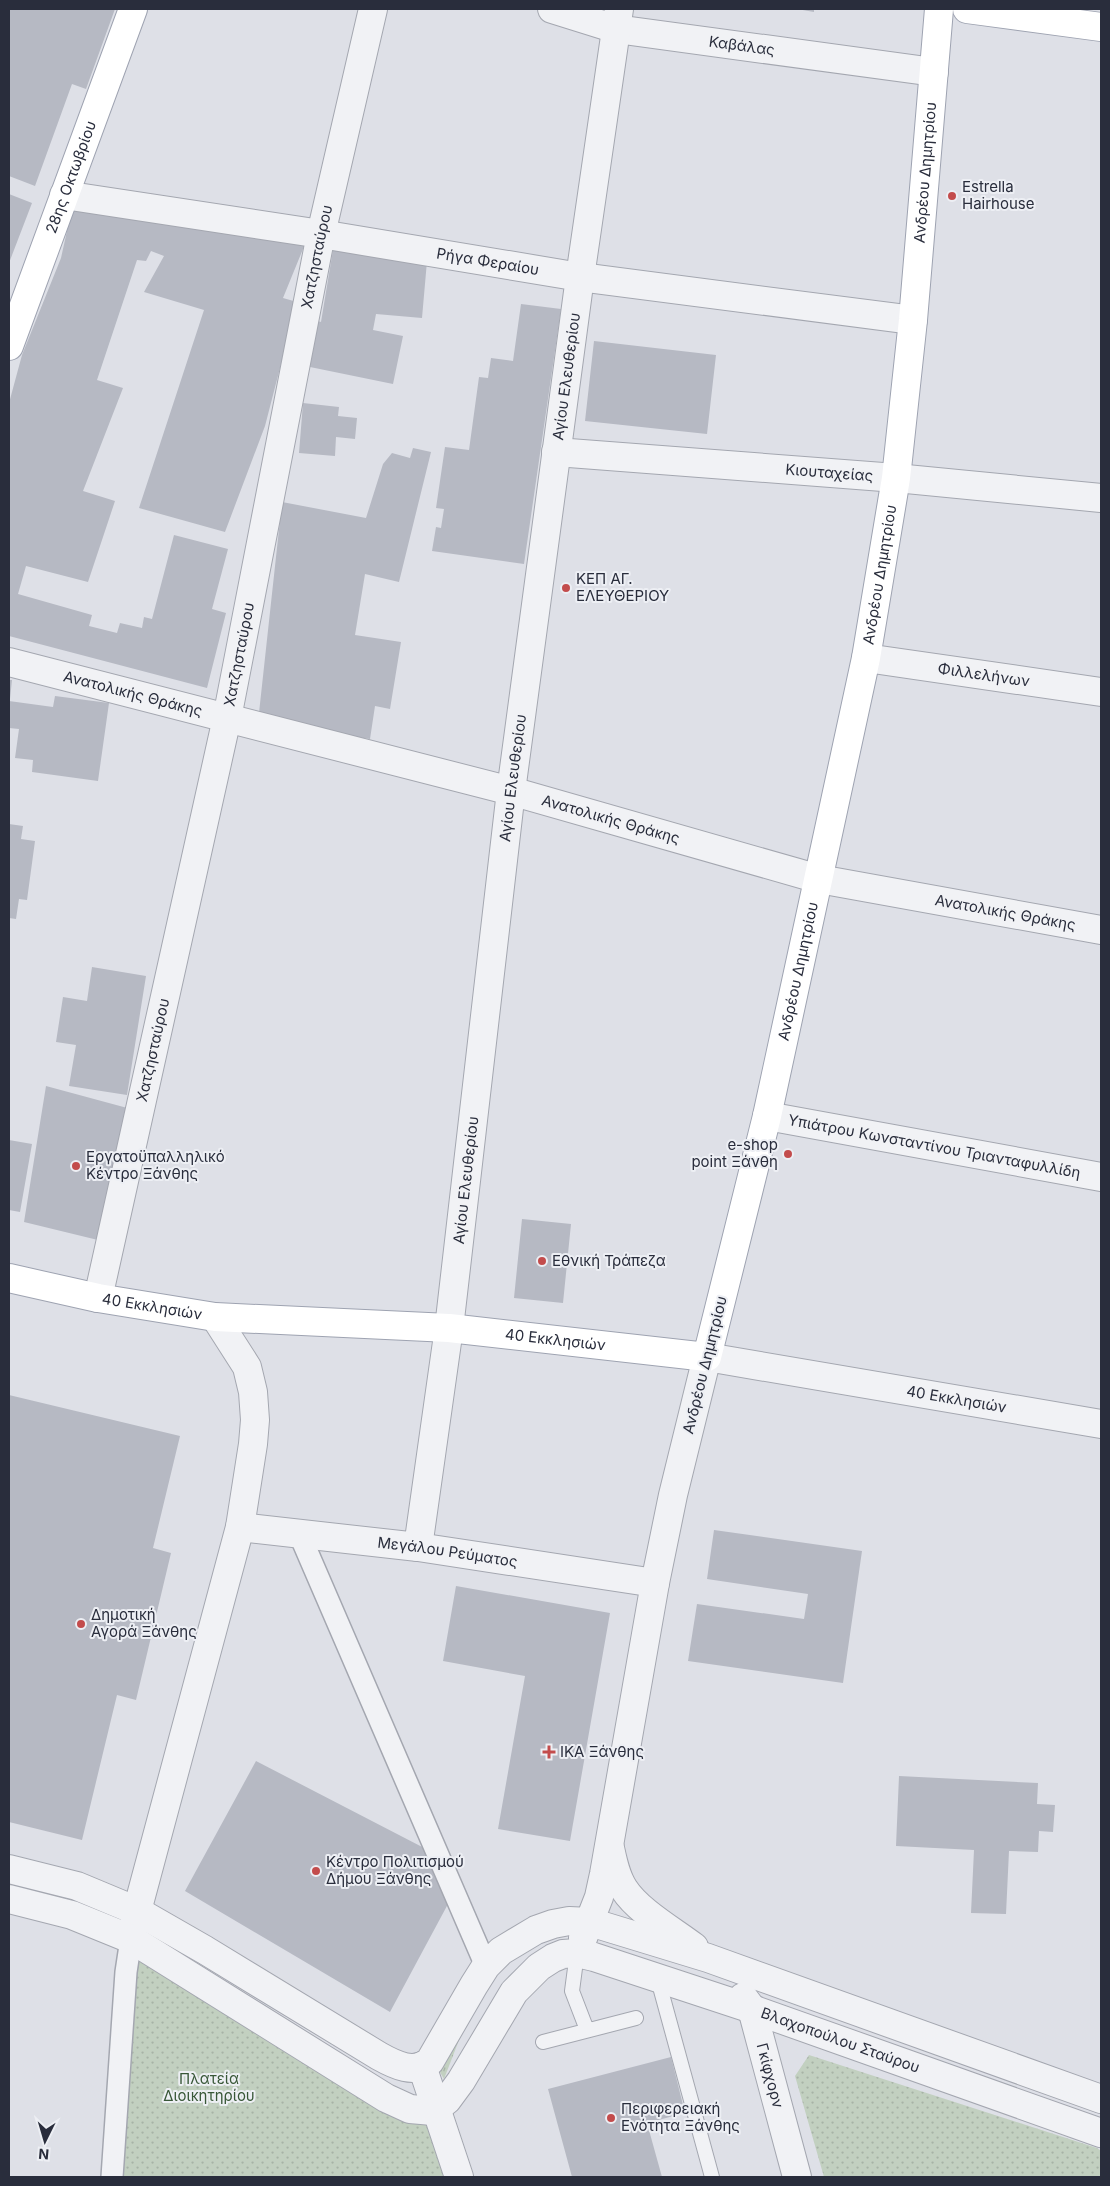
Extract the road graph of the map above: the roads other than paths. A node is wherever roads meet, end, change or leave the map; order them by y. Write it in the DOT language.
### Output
graph roads {
  1 [pos="133,9"];
  2 [pos="373,9"];
  3 [pos="552,9"];
  4 [pos="939,9"];
  5 [pos="967,9"];
  6 [pos="618,19"];
  7 [pos="1101,27"];
  8 [pos="934,72"];
  9 [pos="64,194"];
  10 [pos="321,234"];
  11 [pos="580,277"];
  12 [pos="913,320"];
  13 [pos="9,346"];
  14 [pos="556,452"];
  15 [pos="896,478"];
  16 [pos="1101,498"];
  17 [pos="866,658"];
  18 [pos="9,662"];
  19 [pos="1101,692"];
  20 [pos="227,718"];
  21 [pos="511,791"];
  22 [pos="819,879"];
  23 [pos="1101,930"];
  24 [pos="767,1116"];
  25 [pos="1101,1177"];
  26 [pos="9,1278"];
  27 [pos="98,1298"];
  28 [pos="215,1317"];
  29 [pos="449,1328"];
  30 [pos="707,1357"];
  31 [pos="1101,1424"];
  32 [pos="240,1527"];
  33 [pos="299,1533"];
  34 [pos="418,1547"];
  35 [pos="655,1584"];
  36 [pos="609,1844"];
  37 [pos="9,1869"];
  38 [pos="9,1899"];
  39 [pos="137,1910"];
  40 [pos="590,1922"];
  41 [pos="131,1939"];
  42 [pos="577,1953"];
  43 [pos="708,1958"];
  44 [pos="486,1966"];
  45 [pos="656,1976"];
  46 [pos="752,2009"];
  47 [pos="636,2018"];
  48 [pos="586,2030"];
  49 [pos="543,2042"];
  50 [pos="422,2066"];
  51 [pos="1101,2099"];
  52 [pos="436,2109"];
  53 [pos="1101,2133"];
  54 [pos="112,2177"];
  55 [pos="459,2177"];
  56 [pos="712,2177"];
  57 [pos="797,2177"];
  1 -- 9 [label="main road, 28ης Οκτωβρίου"];
  2 -- 10 [label="street, Χατζησταύρου"];
  3 -- 6 [label="street, Καβάλας"];
  4 -- 8 [label="main road, Ανδρέου Δημητρίου"];
  5 -- 7 [label="main road"];
  6 -- 8 [label="street, Καβάλας"];
  6 -- 11 [label="street, Αγίου Ελευθερίου"];
  8 -- 12 [label="main road, Ανδρέου Δημητρίου"];
  9 -- 10 [label="street, Ρήγα Φεραίου"];
  9 -- 13 [label="main road, 28ης Οκτωβρίου"];
  10 -- 11 [label="street, Ρήγα Φεραίου"];
  10 -- 20 [label="street, Χατζησταύρου"];
  11 -- 12 [label="street, Ρήγα Φεραίου"];
  11 -- 14 [label="street, Αγίου Ελευθερίου"];
  12 -- 15 [label="main road, Ανδρέου Δημητρίου"];
  14 -- 15 [label="street, Κιουταχείας"];
  14 -- 21 [label="street, Αγίου Ελευθερίου"];
  15 -- 16 [label="street, Κιουταχείας"];
  15 -- 17 [label="main road, Ανδρέου Δημητρίου"];
  17 -- 19 [label="street, Φιλλελήνων"];
  17 -- 22 [label="main road, Ανδρέου Δημητρίου"];
  18 -- 20 [label="street, Ανατολικής Θράκης"];
  20 -- 21 [label="street, Ανατολικής Θράκης"];
  20 -- 27 [label="street, Χατζησταύρου"];
  21 -- 22 [label="street, Ανατολικής Θράκης"];
  21 -- 29 [label="street, Αγίου Ελευθερίου"];
  22 -- 23 [label="street, Ανατολικής Θράκης"];
  22 -- 24 [label="main road, Ανδρέου Δημητρίου"];
  24 -- 25 [label="street, Υπιάτρου Κωνσταντίνου Τριανταφυλλίδη"];
  24 -- 30 [label="main road, Ανδρέου Δημητρίου"];
  26 -- 27 [label="main road, 40 Εκκλησιών"];
  27 -- 28 [label="main road, 40 Εκκλησιών"];
  28 -- 29 [label="main road, 40 Εκκλησιών"];
  28 -- 32 [label="street"];
  29 -- 30 [label="main road, 40 Εκκλησιών"];
  29 -- 34 [label="street, Αγίου Ελευθερίου"];
  30 -- 31 [label="street, 40 Εκκλησιών"];
  30 -- 35 [label="street, Ανδρέου Δημητρίου"];
  32 -- 33 [label="street, Μεγάλου Ρεύματος"];
  32 -- 39 [label="street"];
  33 -- 34 [label="street, Μεγάλου Ρεύματος"];
  33 -- 44 [label="street"];
  34 -- 35 [label="street, Μεγάλου Ρεύματος"];
  35 -- 36 [label="street, Ανδρέου Δημητρίου"];
  36 -- 40 [label="street, Ανδρέου Δημητρίου"];
  36 -- 43 [label="street"];
  37 -- 39 [label="street"];
  38 -- 41 [label="street"];
  39 -- 41 [label="street"];
  39 -- 50 [label="street"];
  40 -- 42 [label="street, Ανδρέου Δημητρίου"];
  40 -- 43 [label="street"];
  40 -- 44 [label="street"];
  41 -- 52 [label="street"];
  41 -- 54 [label="street"];
  42 -- 45 [label="street, Βλαχοπούλου Σταύρου"];
  42 -- 48 [label="lane"];
  42 -- 52 [label="street"];
  43 -- 46 [label="street, Γκίφχορν"];
  43 -- 51 [label="street"];
  44 -- 50 [label="street"];
  45 -- 46 [label="street, Βλαχοπούλου Σταύρου"];
  45 -- 56 [label="lane"];
  46 -- 53 [label="street, Βλαχοπούλου Σταύρου"];
  46 -- 57 [label="street, Γκίφχορν"];
  47 -- 48 [label="lane"];
  48 -- 49 [label="lane"];
  50 -- 52 [label="street"];
  52 -- 55 [label="street"];
}
